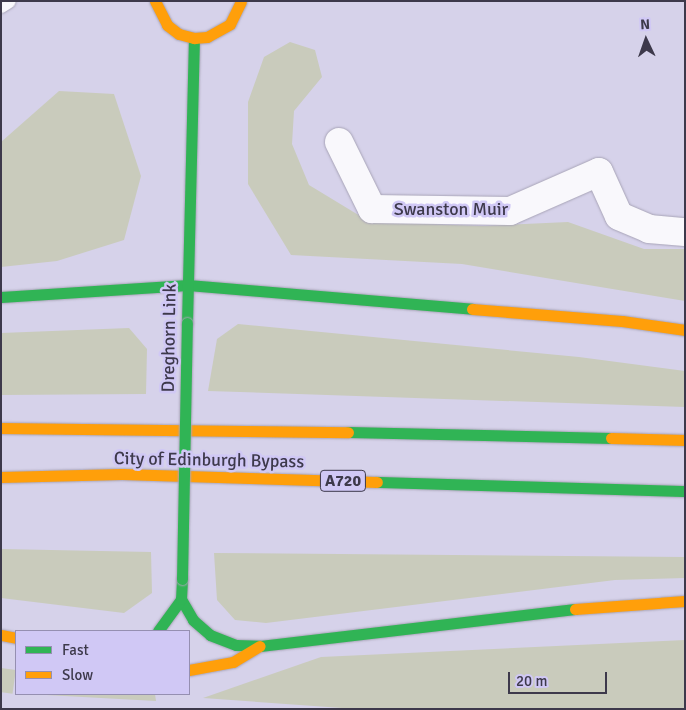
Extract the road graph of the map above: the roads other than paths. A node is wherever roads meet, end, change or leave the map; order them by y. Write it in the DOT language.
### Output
graph roads {
  1 [pos="9,1"];
  2 [pos="155,1"];
  3 [pos="241,1"];
  4 [pos="1,6"];
  5 [pos="194,38"];
  6 [pos="339,142"];
  7 [pos="685,232"];
  8 [pos="188,285"];
  9 [pos="1,297"];
  10 [pos="685,330"];
  11 [pos="1,428"];
  12 [pos="685,440"];
  13 [pos="1,477"];
  14 [pos="685,491"];
  15 [pos="181,599"];
  16 [pos="685,601"];
  17 [pos="159,630"];
  18 [pos="1,635"];
  19 [pos="15,638"];
  20 [pos="260,646"];
  21 [pos="190,670"];
  1 -- 4 [label="lane"];
  2 -- 5 [label="main road"];
  3 -- 5 [label="main road"];
  5 -- 8 [label="main road, Dreghorn Link"];
  6 -- 7 [label="street, Swanston Muir"];
  8 -- 9 [label="main road"];
  8 -- 10 [label="main road"];
  8 -- 15 [label="main road, Dreghorn Link, bridge"];
  11 -- 12 [label="main road, City of Edinburgh Bypass"];
  13 -- 14 [label="main road, City of Edinburgh Bypass / A720"];
  15 -- 17 [label="main road"];
  15 -- 20 [label="main road"];
  16 -- 20 [label="main road"];
  18 -- 19 [label="main road"];
  20 -- 21 [label="main road"];
}
